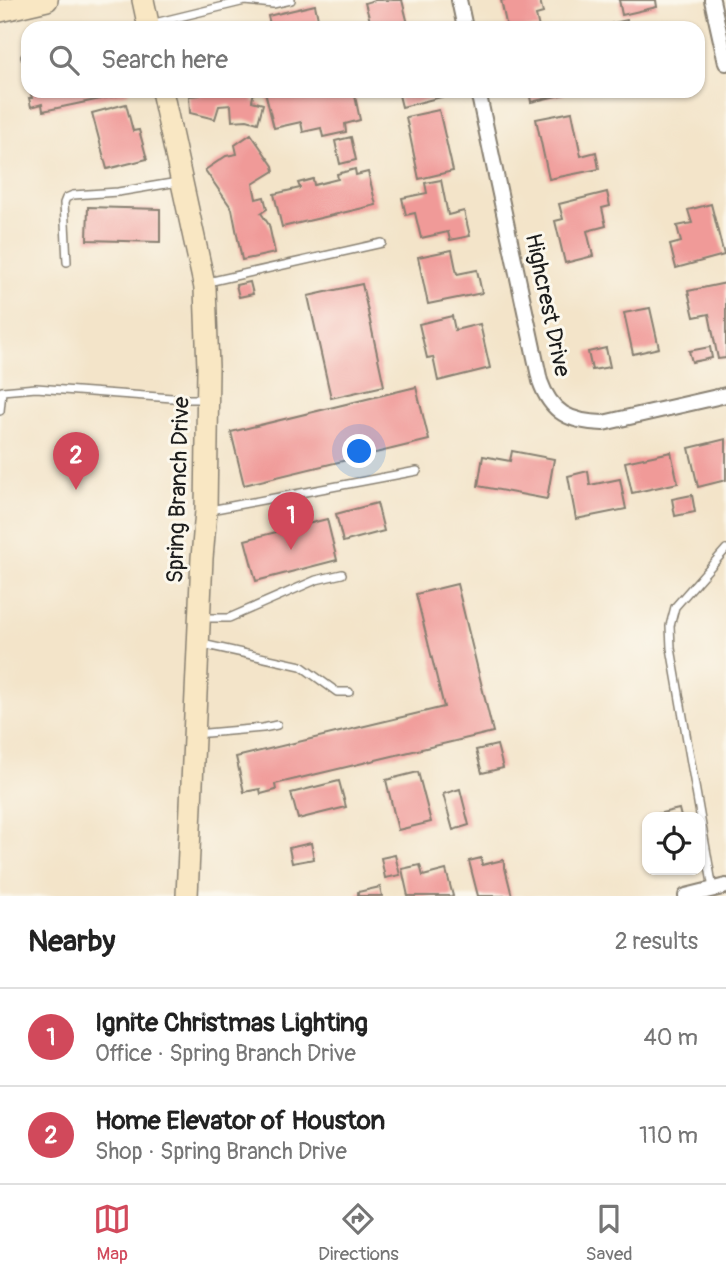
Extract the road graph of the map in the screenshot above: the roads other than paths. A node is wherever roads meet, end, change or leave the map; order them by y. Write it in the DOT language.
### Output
graph roads {
  1 [pos="47,0"];
  2 [pos="143,0"];
  3 [pos="291,0"];
  4 [pos="459,0"];
  5 [pos="712,0"];
  6 [pos="0,11"];
  7 [pos="144,21"];
  8 [pos="167,21"];
  9 [pos="464,21"];
  10 [pos="726,63"];
  11 [pos="164,98"];
  12 [pos="479,98"];
  13 [pos="182,181"];
  14 [pos="382,243"];
  15 [pos="67,262"];
  16 [pos="203,283"];
  17 [pos="726,396"];
  18 [pos="208,399"];
  19 [pos="0,411"];
  20 [pos="418,471"];
  21 [pos="206,511"];
  22 [pos="726,549"];
  23 [pos="342,574"];
  24 [pos="199,618"];
  25 [pos="198,643"];
  26 [pos="349,692"];
  27 [pos="277,725"];
  28 [pos="194,734"];
  29 [pos="713,891"];
  30 [pos="187,896"];
  31 [pos="686,896"];
  1 -- 6 [label="street"];
  2 -- 7 [label="street"];
  3 -- 8 [label="lane"];
  4 -- 9 [label="street"];
  5 -- 10 [label="street"];
  11 -- 13 [label="street, Spring Branch Drive"];
  12 -- 17 [label="street, Highcrest Drive"];
  13 -- 15 [label="lane"];
  13 -- 16 [label="street, Spring Branch Drive"];
  14 -- 16 [label="lane"];
  16 -- 18 [label="street, Spring Branch Drive"];
  18 -- 19 [label="lane"];
  18 -- 21 [label="street, Spring Branch Drive"];
  20 -- 21 [label="lane"];
  21 -- 24 [label="street, Spring Branch Drive"];
  22 -- 29 [label="lane"];
  23 -- 24 [label="lane"];
  24 -- 25 [label="street, Spring Branch Drive"];
  25 -- 26 [label="lane"];
  25 -- 28 [label="street, Spring Branch Drive"];
  27 -- 28 [label="lane"];
  28 -- 30 [label="street, Spring Branch Drive"];
  29 -- 31 [label="street"];
}
